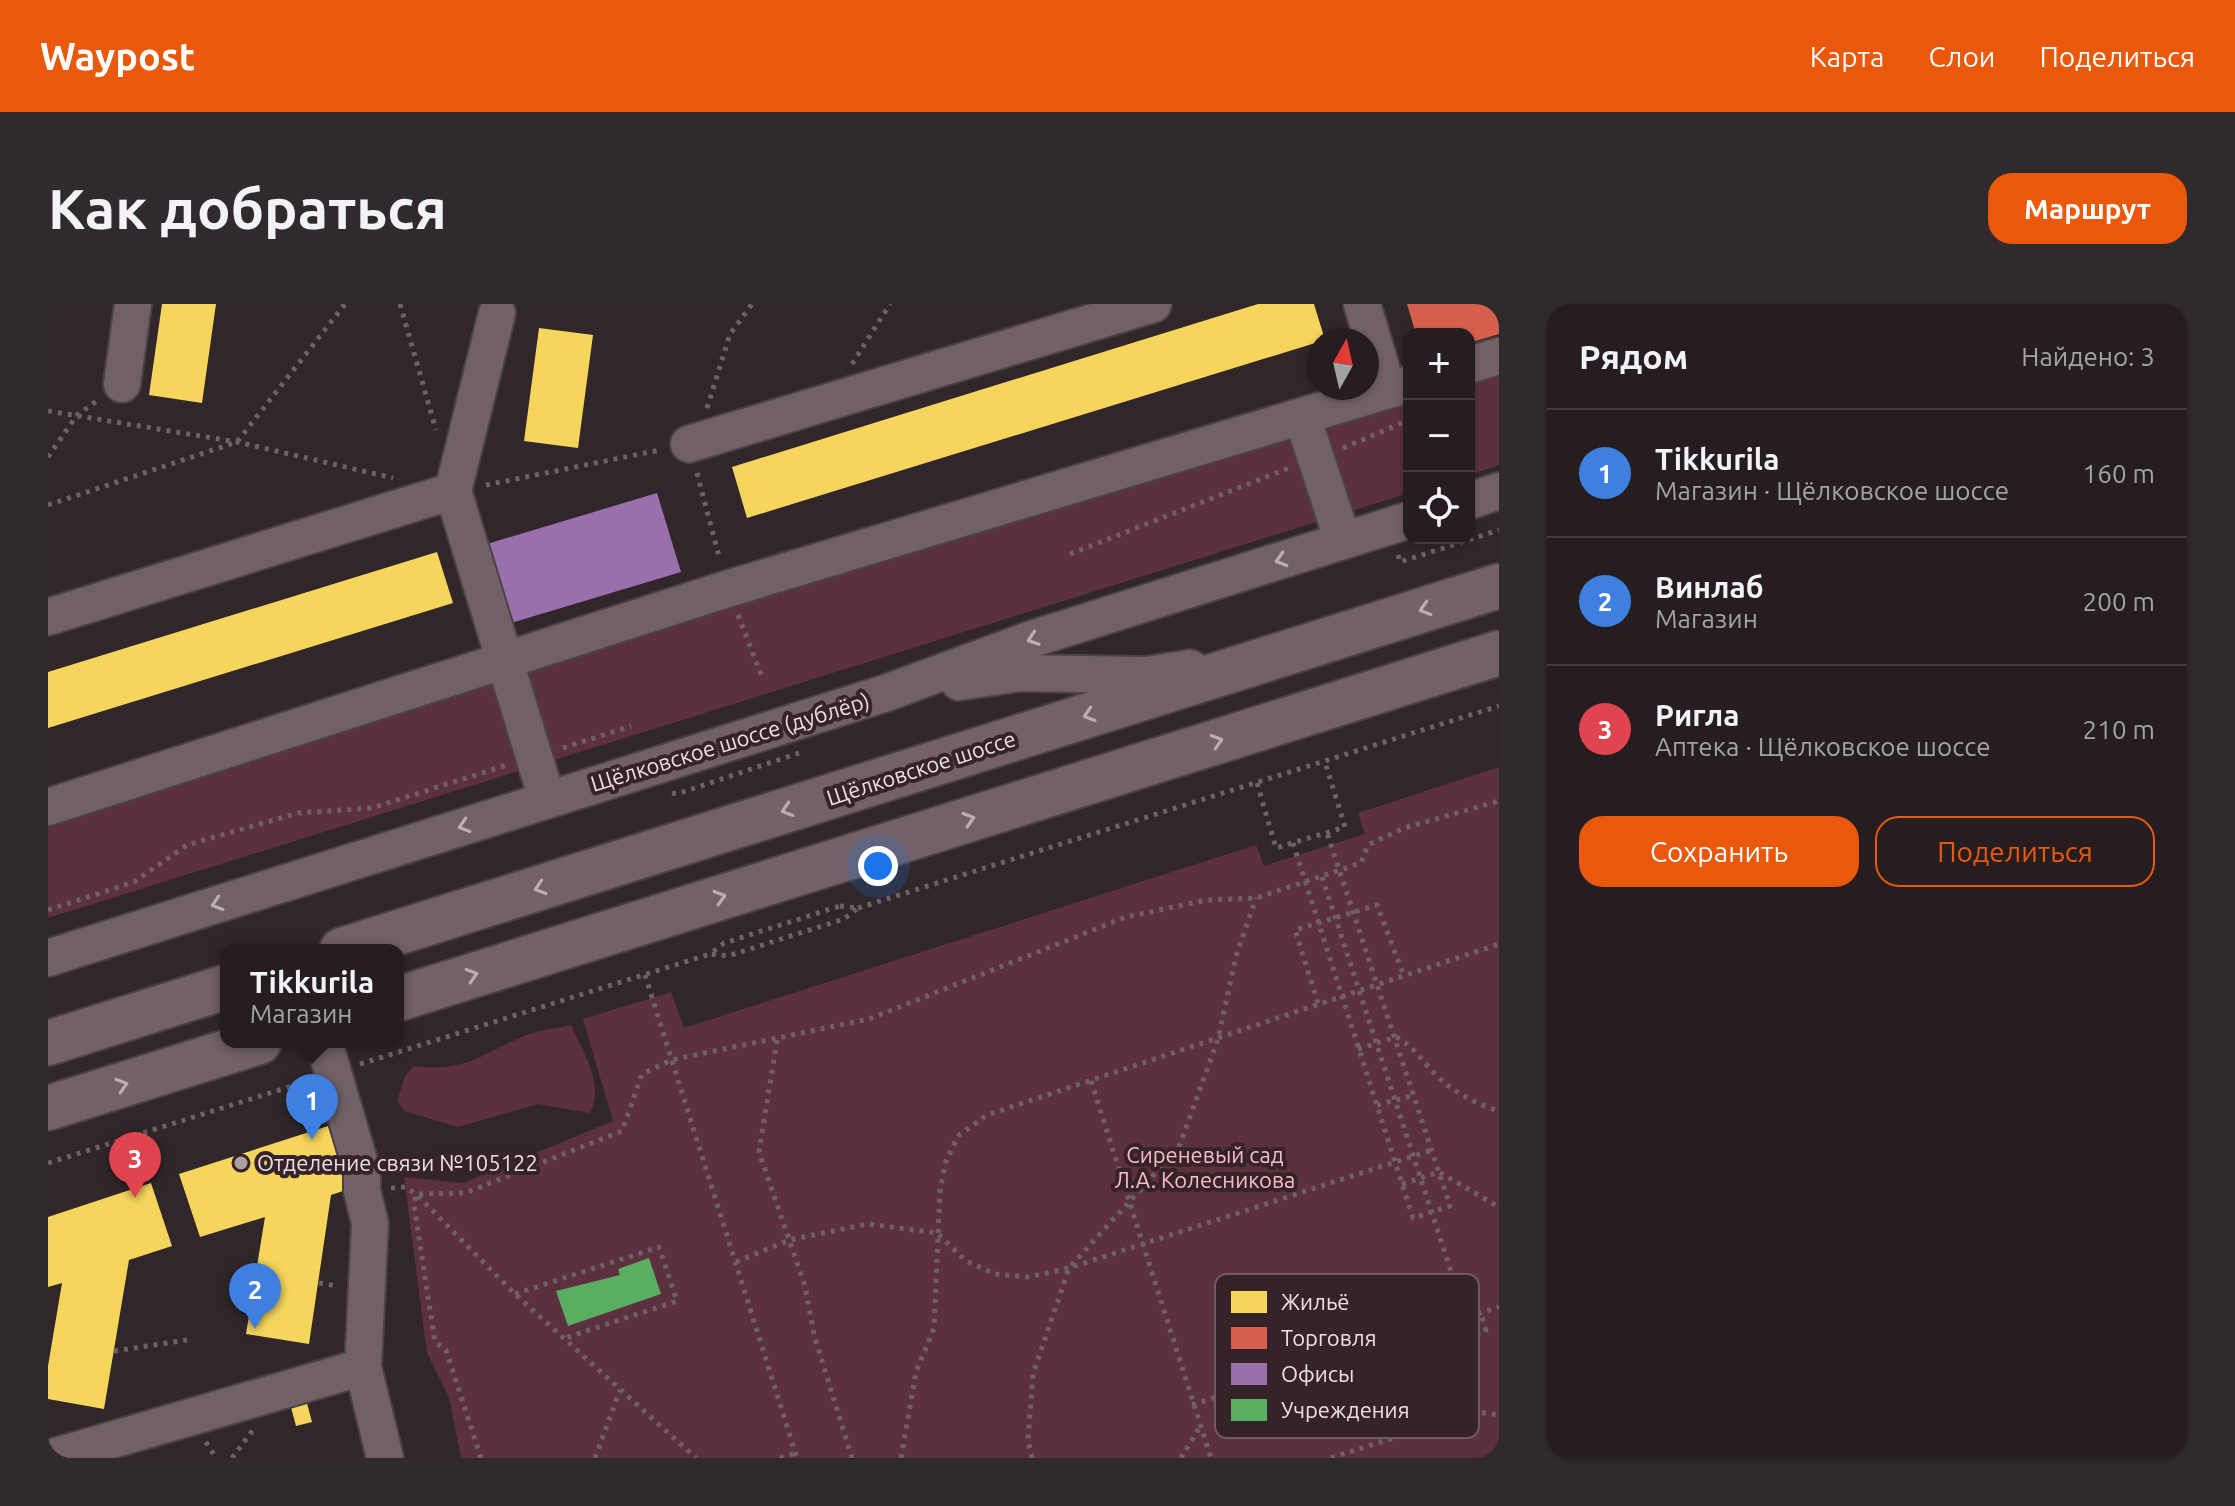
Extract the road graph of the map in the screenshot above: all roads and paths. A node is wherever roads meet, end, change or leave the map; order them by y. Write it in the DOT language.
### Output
graph roads {
  1 [pos="133,304"];
  2 [pos="345,304"];
  3 [pos="400,304"];
  4 [pos="752,304"];
  5 [pos="890,304"];
  6 [pos="1153,304"];
  7 [pos="1362,304"];
  8 [pos="497,313"];
  9 [pos="1499,356"];
  10 [pos="1475,363"];
  11 [pos="122,384"];
  12 [pos="1399,387"];
  13 [pos="825,403"];
  14 [pos="48,411"];
  15 [pos="77,415"];
  16 [pos="1302,416"];
  17 [pos="1403,422"];
  18 [pos="437,434"];
  19 [pos="237,442"];
  20 [pos="689,444"];
  21 [pos="48,457"];
  22 [pos="1316,458"];
  23 [pos="453,491"];
  24 [pos="1499,491"];
  25 [pos="1475,499"];
  26 [pos="48,505"];
  27 [pos="1403,522"];
  28 [pos="1343,541"];
  29 [pos="1070,554"];
  30 [pos="1499,586"];
  31 [pos="727,589"];
  32 [pos="48,617"];
  33 [pos="1499,653"];
  34 [pos="1270,657"];
  35 [pos="505,658"];
  36 [pos="762,677"];
  37 [pos="886,693"];
  38 [pos="1499,706"];
  39 [pos="631,726"];
  40 [pos="534,757"];
  41 [pos="793,758"];
  42 [pos="1325,762"];
  43 [pos="1257,783"];
  44 [pos="677,794"];
  45 [pos="547,799"];
  46 [pos="1499,801"];
  47 [pos="48,807"];
  48 [pos="1327,833"];
  49 [pos="1293,843"];
  50 [pos="1340,870"];
  51 [pos="1322,877"];
  52 [pos="1305,882"];
  53 [pos="1256,898"];
  54 [pos="858,908"];
  55 [pos="48,910"];
  56 [pos="1355,911"];
  57 [pos="1336,917"];
  58 [pos="1318,922"];
  59 [pos="361,944"];
  60 [pos="1499,944"];
  61 [pos="710,954"];
  62 [pos="48,958"];
  63 [pos="645,975"];
  64 [pos="1404,976"];
  65 [pos="1380,984"];
  66 [pos="220,989"];
  67 [pos="1359,990"];
  68 [pos="1341,996"];
  69 [pos="404,997"];
  70 [pos="1318,1003"];
  71 [pos="1396,1037"];
  72 [pos="404,1038"];
  73 [pos="1218,1039"];
  74 [pos="777,1040"];
  75 [pos="48,1043"];
  76 [pos="1377,1044"];
  77 [pos="240,1048"];
  78 [pos="364,1048"];
  79 [pos="1358,1049"];
  80 [pos="329,1057"];
  81 [pos="671,1060"];
  82 [pos="1091,1081"];
  83 [pos="1415,1095"];
  84 [pos="1394,1100"];
  85 [pos="1376,1105"];
  86 [pos="48,1108"];
  87 [pos="1499,1111"];
  88 [pos="1432,1150"];
  89 [pos="1412,1156"];
  90 [pos="1394,1161"];
  91 [pos="48,1163"];
  92 [pos="1439,1172"];
  93 [pos="1419,1178"];
  94 [pos="1402,1184"];
  95 [pos="405,1187"];
  96 [pos="416,1194"];
  97 [pos="1127,1200"];
  98 [pos="1499,1207"];
  99 [pos="1431,1212"];
  100 [pos="937,1233"];
  101 [pos="789,1240"];
  102 [pos="1141,1242"];
  103 [pos="736,1262"];
  104 [pos="1069,1268"];
  105 [pos="1452,1274"];
  106 [pos="515,1294"];
  107 [pos="1499,1307"];
  108 [pos="1481,1313"];
  109 [pos="1479,1333"];
  110 [pos="562,1339"];
  111 [pos="187,1340"];
  112 [pos="114,1351"];
  113 [pos="363,1367"];
  114 [pos="620,1390"];
  115 [pos="1215,1397"];
  116 [pos="1192,1405"];
  117 [pos="1479,1412"];
  118 [pos="1499,1415"];
  119 [pos="1200,1427"];
  120 [pos="1389,1438"];
  121 [pos="797,1455"];
  122 [pos="50,1458"];
  123 [pos="385,1458"];
  124 [pos="481,1458"];
  125 [pos="595,1458"];
  126 [pos="696,1458"];
  127 [pos="780,1458"];
  128 [pos="852,1458"];
  129 [pos="901,1458"];
  130 [pos="1032,1458"];
  131 [pos="1181,1458"];
  132 [pos="1211,1458"];
  133 [pos="1331,1458"];
  1 -- 11 [label="street"];
  2 -- 19 [label="path"];
  3 -- 18 [label="path"];
  4 -- 20 [label="path"];
  5 -- 13 [label="path"];
  6 -- 13 [label="street"];
  7 -- 12 [label="street"];
  8 -- 23 [label="street"];
  9 -- 10 [label="street"];
  11 -- 15 [label="path"];
  12 -- 16 [label="street"];
  13 -- 20 [label="street"];
  14 -- 15 [label="path"];
  15 -- 19 [label="path"];
  15 -- 21 [label="path"];
  16 -- 22 [label="street"];
  16 -- 31 [label="street"];
  17 -- 22 [label="path"];
  19 -- 23 [label="path"];
  19 -- 26 [label="path"];
  20 -- 23 [label="path"];
  20 -- 31 [label="path"];
  22 -- 28 [label="street"];
  22 -- 29 [label="path"];
  23 -- 32 [label="street"];
  23 -- 35 [label="street"];
  24 -- 25 [label="street"];
  27 -- 28 [label="street, Щёлковское шоссе (дублёр)"];
  28 -- 37 [label="street, Щёлковское шоссе (дублёр), one-way"];
  30 -- 34 [label="main road, Щёлковское шоссе, one-way"];
  31 -- 35 [label="street"];
  31 -- 36 [label="path"];
  69 -- 33 [label="main road, one-way"];
  34 -- 37 [label="street"];
  34 -- 59 [label="main road, Щёлковское шоссе, one-way"];
  35 -- 40 [label="street"];
  35 -- 47 [label="street"];
  37 -- 45 [label="street, Щёлковское шоссе (дублёр)"];
  38 -- 42 [label="path"];
  39 -- 40 [label="path"];
  40 -- 45 [label="street"];
  40 -- 55 [label="path"];
  41 -- 44 [label="path"];
  42 -- 43 [label="path"];
  42 -- 48 [label="path"];
  43 -- 49 [label="path"];
  43 -- 54 [label="path"];
  45 -- 62 [label="street, Щёлковское шоссе (дублёр), one-way"];
  46 -- 50 [label="path"];
  48 -- 49 [label="path"];
  48 -- 50 [label="path"];
  49 -- 52 [label="path"];
  50 -- 51 [label="path"];
  50 -- 56 [label="path"];
  51 -- 52 [label="path"];
  51 -- 57 [label="path"];
  52 -- 53 [label="path"];
  52 -- 58 [label="path"];
  53 -- 73 [label="path"];
  53 -- 74 [label="path"];
  54 -- 61 [label="path"];
  54 -- 61 [label="path"];
  56 -- 57 [label="path"];
  56 -- 64 [label="path"];
  56 -- 65 [label="path"];
  57 -- 58 [label="path"];
  57 -- 67 [label="path"];
  58 -- 68 [label="path"];
  58 -- 70 [label="path"];
  60 -- 64 [label="path"];
  61 -- 63 [label="path"];
  63 -- 72 [label="path"];
  63 -- 81 [label="path"];
  64 -- 65 [label="path"];
  65 -- 67 [label="path"];
  65 -- 71 [label="path"];
  66 -- 75 [label="main road"];
  67 -- 68 [label="path"];
  67 -- 76 [label="path"];
  68 -- 70 [label="path"];
  68 -- 79 [label="path"];
  70 -- 73 [label="path"];
  71 -- 76 [label="path"];
  71 -- 83 [label="path"];
  71 -- 87 [label="path"];
  73 -- 82 [label="path"];
  73 -- 97 [label="path"];
  74 -- 81 [label="path"];
  74 -- 101 [label="path"];
  76 -- 79 [label="path"];
  76 -- 84 [label="path"];
  86 -- 77 [label="main road, one-way"];
  78 -- 80 [label="path"];
  79 -- 85 [label="path"];
  80 -- 91 [label="path"];
  80 -- 113 [label="street"];
  81 -- 96 [label="path"];
  81 -- 103 [label="path"];
  82 -- 97 [label="path"];
  82 -- 100 [label="path"];
  83 -- 84 [label="path"];
  83 -- 88 [label="path"];
  84 -- 85 [label="path"];
  84 -- 89 [label="path"];
  85 -- 90 [label="path"];
  88 -- 89 [label="path"];
  88 -- 92 [label="path"];
  89 -- 90 [label="path"];
  89 -- 93 [label="path"];
  90 -- 94 [label="path"];
  90 -- 102 [label="path"];
  92 -- 93 [label="path"];
  92 -- 98 [label="path"];
  92 -- 99 [label="path"];
  93 -- 94 [label="path"];
  93 -- 99 [label="path"];
  94 -- 99 [label="path"];
  95 -- 96 [label="path"];
  96 -- 106 [label="path"];
  96 -- 124 [label="path"];
  97 -- 102 [label="path"];
  97 -- 104 [label="path"];
  99 -- 105 [label="path"];
  100 -- 101 [label="path"];
  100 -- 104 [label="path"];
  100 -- 129 [label="path"];
  101 -- 103 [label="path"];
  101 -- 128 [label="path"];
  102 -- 104 [label="path"];
  102 -- 116 [label="path"];
  103 -- 121 [label="path"];
  104 -- 130 [label="path"];
  106 -- 110 [label="path"];
  106 -- 110 [label="path"];
  107 -- 108 [label="path"];
  108 -- 109 [label="path"];
  110 -- 114 [label="path"];
  111 -- 112 [label="path"];
  113 -- 122 [label="street"];
  113 -- 123 [label="street"];
  114 -- 125 [label="path"];
  114 -- 126 [label="path"];
  115 -- 116 [label="path"];
  116 -- 119 [label="path"];
  117 -- 118 [label="path"];
  119 -- 131 [label="path"];
  119 -- 132 [label="path"];
  120 -- 133 [label="path"];
  121 -- 127 [label="path"];
}
